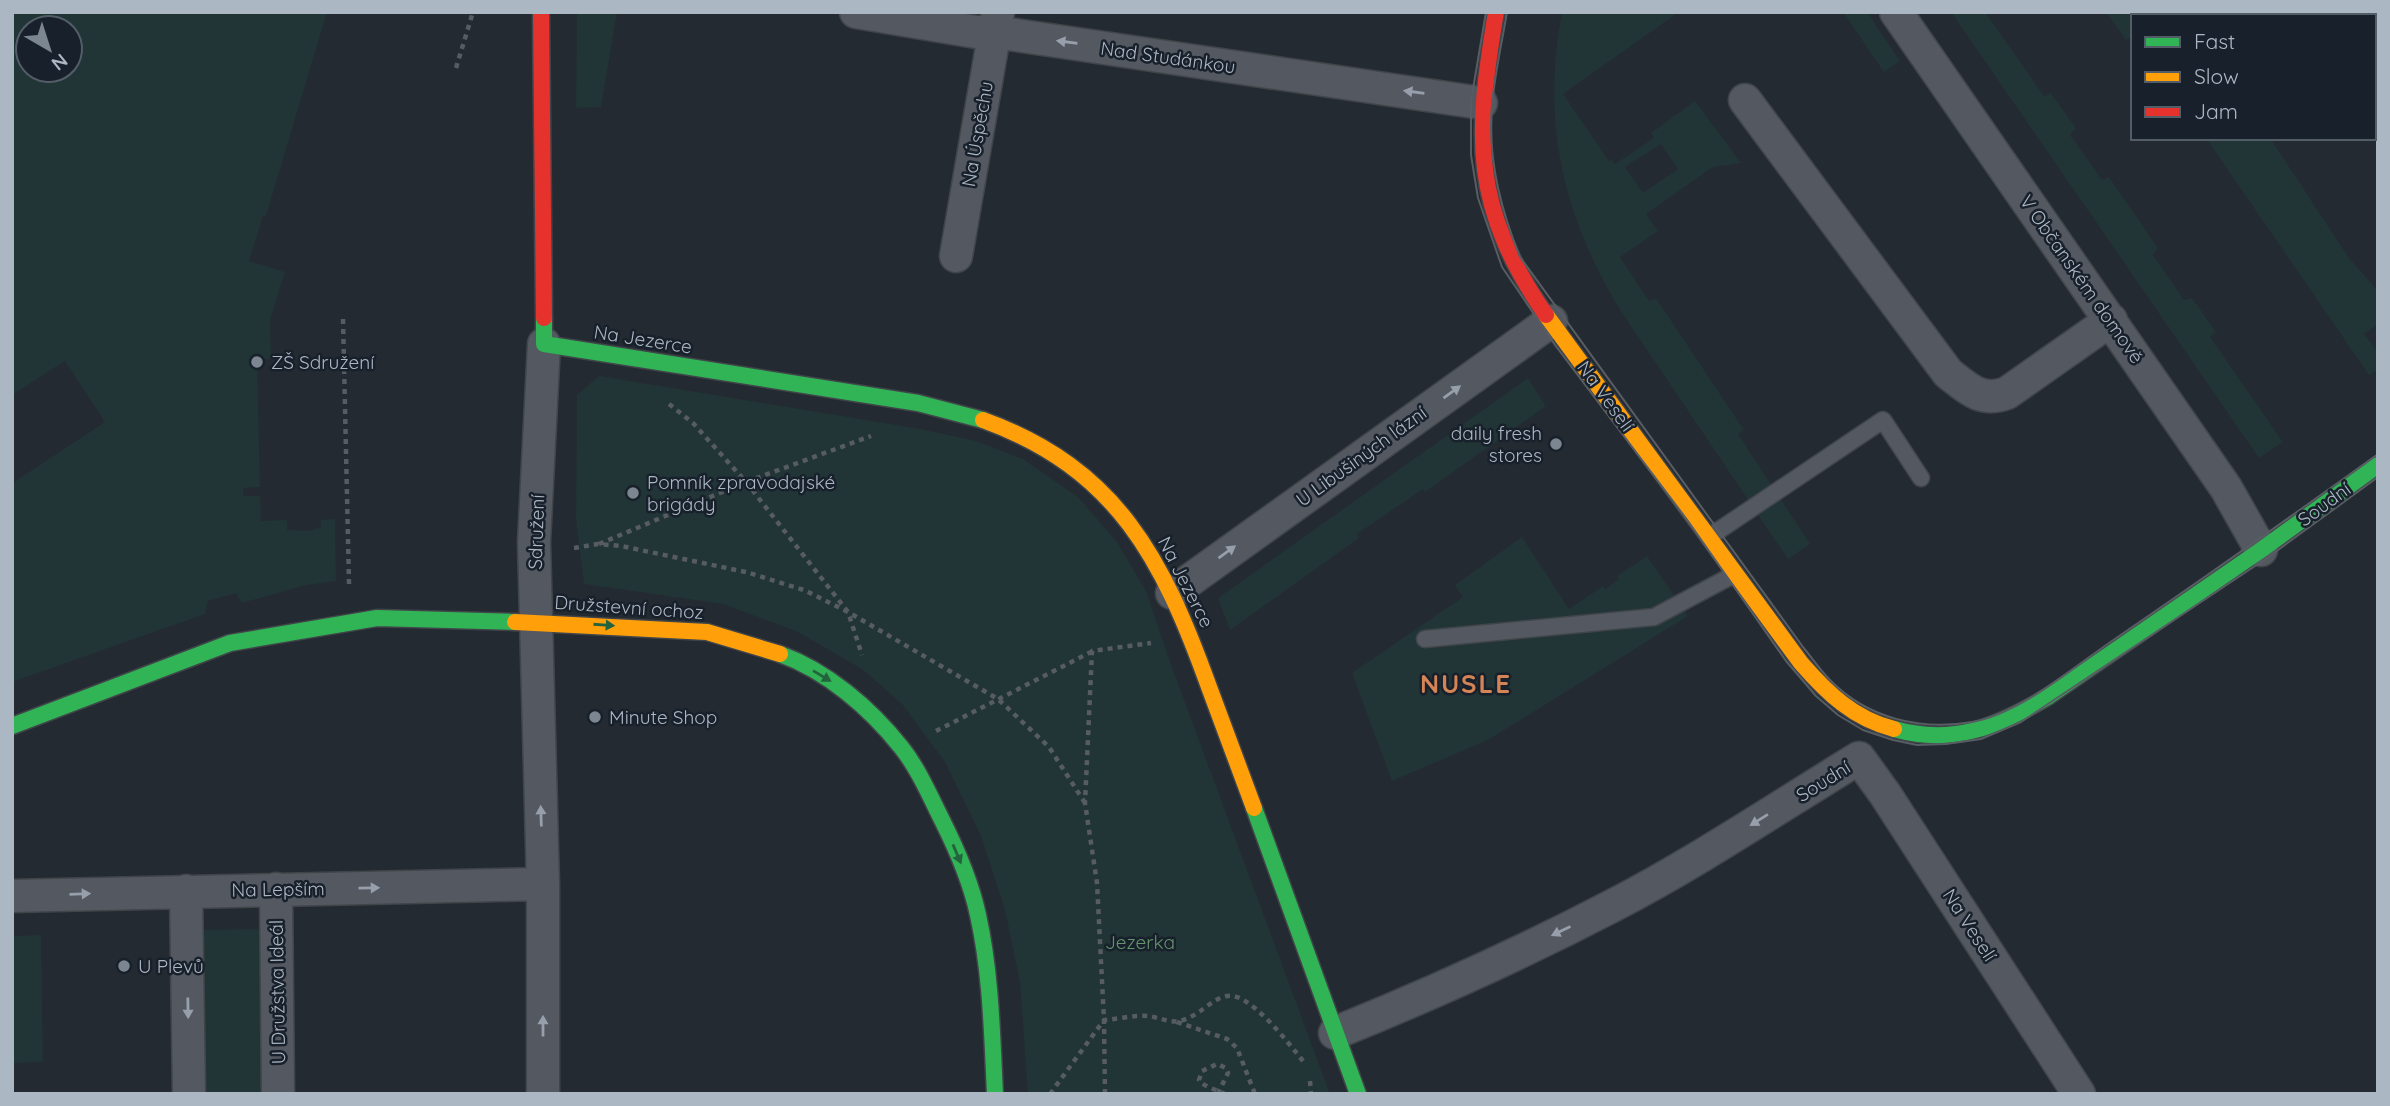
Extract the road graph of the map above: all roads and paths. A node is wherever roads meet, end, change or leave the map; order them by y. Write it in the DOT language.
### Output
graph roads {
  1 [pos="473,12"];
  2 [pos="541,12"];
  3 [pos="856,12"];
  4 [pos="1496,12"];
  5 [pos="1896,12"];
  6 [pos="996,22"];
  7 [pos="456,68"];
  8 [pos="1745,100"];
  9 [pos="1481,103"];
  10 [pos="956,256"];
  11 [pos="343,319"];
  12 [pos="2110,320"];
  13 [pos="1551,321"];
  14 [pos="544,344"];
  15 [pos="665,401"];
  16 [pos="875,434"];
  17 [pos="2378,465"];
  18 [pos="1921,478"];
  19 [pos="746,482"];
  20 [pos="1709,537"];
  21 [pos="598,544"];
  22 [pos="574,548"];
  23 [pos="2261,550"];
  24 [pos="1735,574"];
  25 [pos="349,593"];
  26 [pos="1172,593"];
  27 [pos="848,612"];
  28 [pos="536,623"];
  29 [pos="1425,639"];
  30 [pos="1158,641"];
  31 [pos="1091,651"];
  32 [pos="998,699"];
  33 [pos="1868,720"];
  34 [pos="12,726"];
  35 [pos="902,748"];
  36 [pos="1859,758"];
  37 [pos="1085,803"];
  38 [pos="544,884"];
  39 [pos="276,890"];
  40 [pos="186,891"];
  41 [pos="12,896"];
  42 [pos="1104,1020"];
  43 [pos="1176,1022"];
  44 [pos="1335,1032"];
  45 [pos="1310,1070"];
  46 [pos="1221,1093"];
  47 [pos="190,1094"];
  48 [pos="278,1094"];
  49 [pos="543,1094"];
  50 [pos="995,1094"];
  51 [pos="1050,1094"];
  52 [pos="1105,1094"];
  53 [pos="1255,1094"];
  54 [pos="1358,1094"];
  55 [pos="2079,1094"];
  1 -- 7 [label="path"];
  2 -- 14 [label="street, Sdružení"];
  3 -- 6 [label="street, Nad Studánkou"];
  4 -- 9 [label="street, Na Veselí"];
  5 -- 12 [label="street, V Občanském domově"];
  9 -- 6 [label="street, Nad Studánkou, one-way"];
  6 -- 10 [label="street, Na Úspěchu"];
  8 -- 12 [label="street"];
  9 -- 13 [label="street, Na Veselí"];
  11 -- 25 [label="path"];
  12 -- 23 [label="street, V Občanském domově"];
  13 -- 20 [label="street, Na Veselí"];
  26 -- 13 [label="street, U Libušiných lázní, one-way"];
  14 -- 26 [label="street, Na Jezerce"];
  14 -- 28 [label="street, Sdružení"];
  15 -- 19 [label="path"];
  16 -- 19 [label="path"];
  17 -- 23 [label="street, Soudní"];
  18 -- 20 [label="lane"];
  19 -- 21 [label="path"];
  19 -- 27 [label="path"];
  20 -- 24 [label="street, Na Veselí"];
  21 -- 22 [label="path"];
  21 -- 27 [label="path"];
  23 -- 33 [label="street, Soudní"];
  24 -- 29 [label="lane"];
  24 -- 33 [label="street, Na Veselí"];
  26 -- 44 [label="street, Na Jezerce"];
  27 -- 32 [label="path"];
  28 -- 34 [label="street, Družstevní ochoz"];
  28 -- 35 [label="street, Družstevní ochoz, one-way"];
  38 -- 28 [label="street, Sdružení, one-way"];
  30 -- 31 [label="path"];
  31 -- 32 [label="path"];
  31 -- 37 [label="path"];
  32 -- 35 [label="path"];
  32 -- 37 [label="path"];
  33 -- 36 [label="street, Soudní"];
  35 -- 50 [label="street, Družstevní ochoz, one-way"];
  36 -- 44 [label="street, Soudní, one-way"];
  36 -- 55 [label="street, Na Veselí"];
  37 -- 42 [label="path"];
  39 -- 38 [label="street, Na Lepším, one-way"];
  49 -- 38 [label="street, Sdružení, one-way"];
  39 -- 40 [label="street, Na Lepším"];
  39 -- 48 [label="street, U Družstva Ideál"];
  41 -- 40 [label="street, Na Lepším, one-way"];
  40 -- 47 [label="street, one-way"];
  42 -- 43 [label="path"];
  42 -- 51 [label="path"];
  42 -- 52 [label="path"];
  43 -- 45 [label="path"];
  43 -- 53 [label="path"];
  44 -- 54 [label="street, Na Jezerce"];
  46 -- 46 [label="path"];
}
